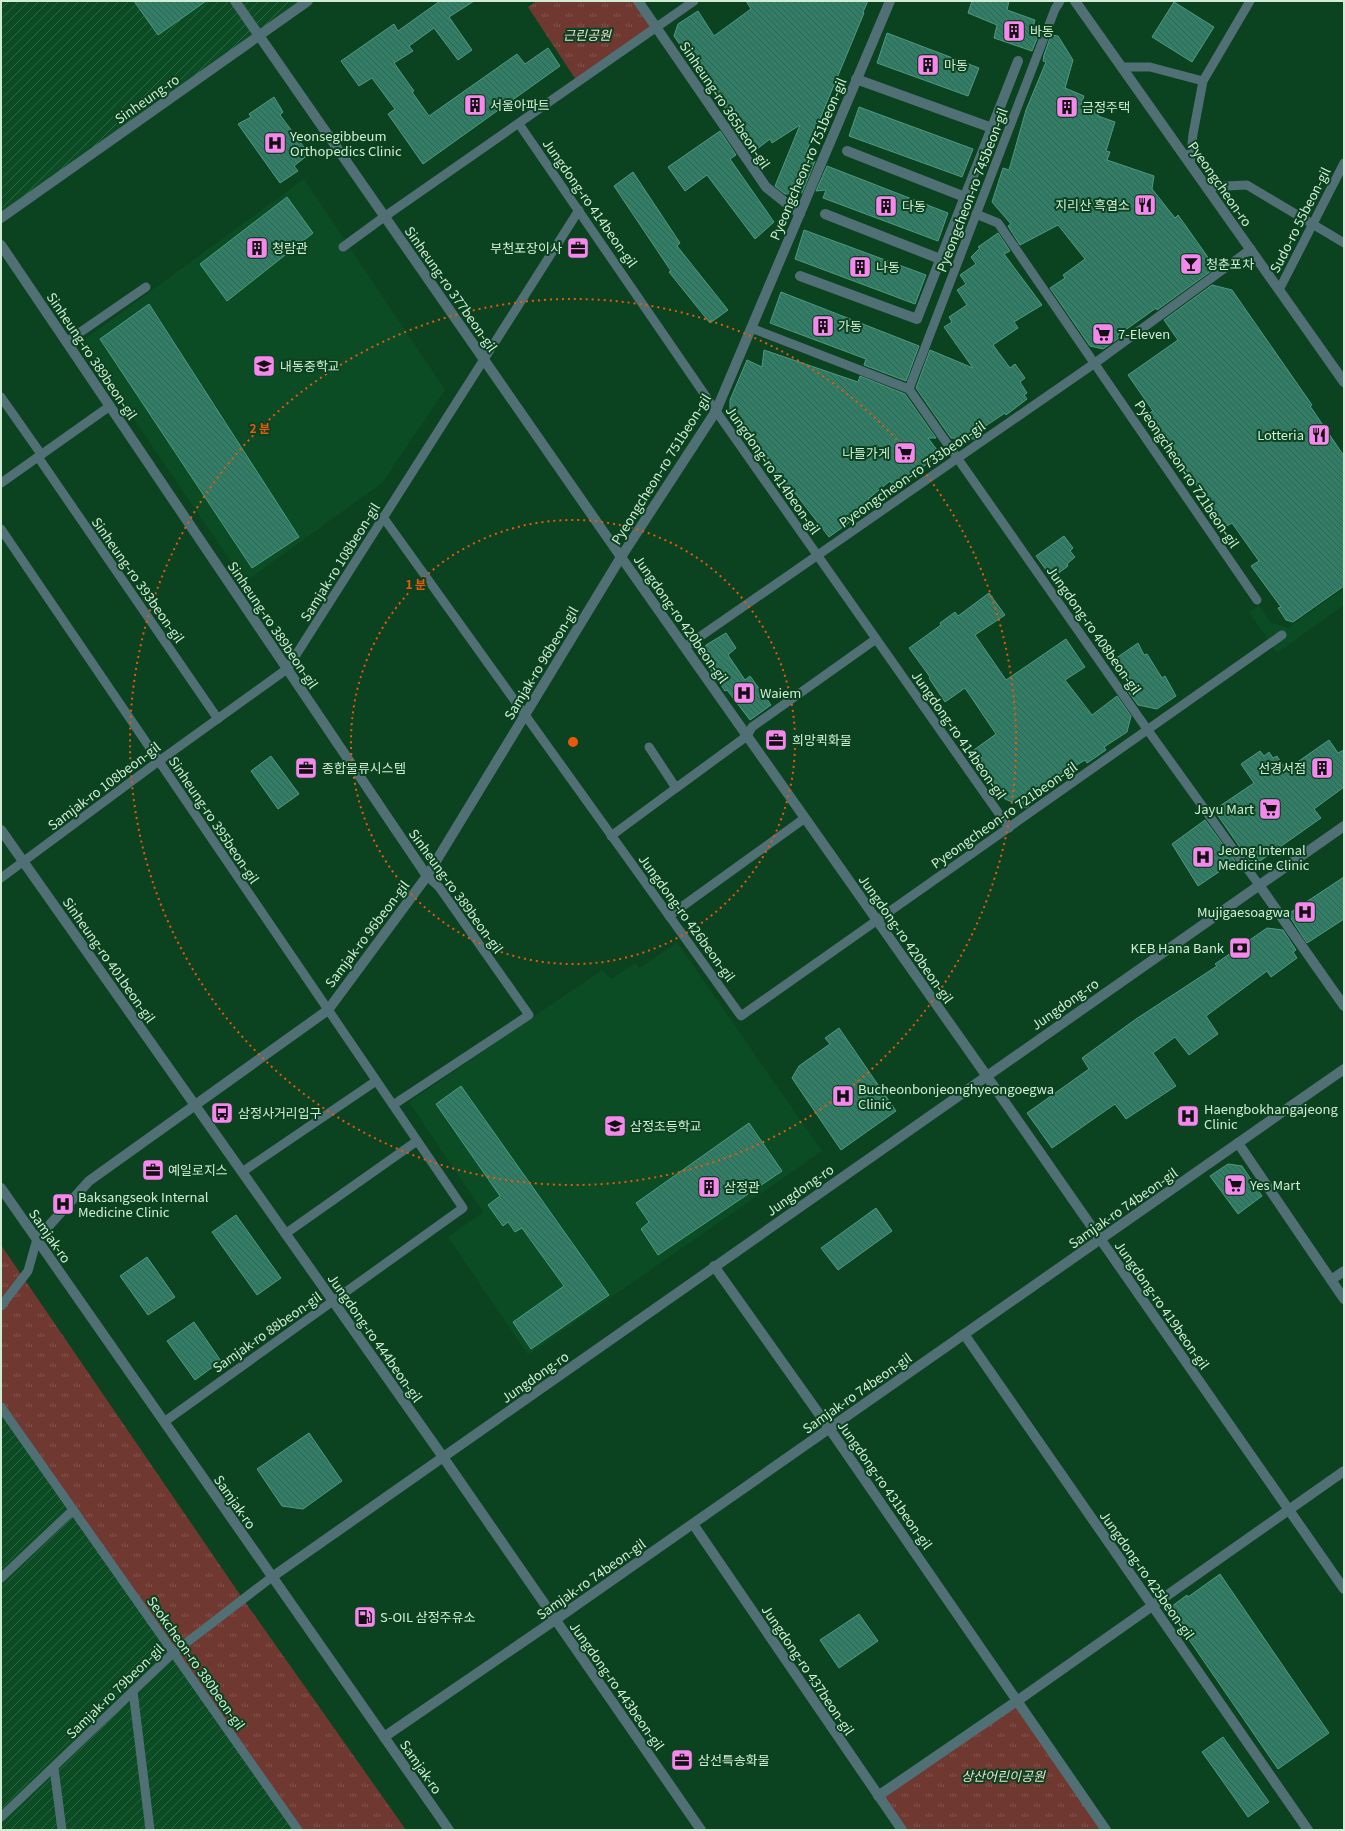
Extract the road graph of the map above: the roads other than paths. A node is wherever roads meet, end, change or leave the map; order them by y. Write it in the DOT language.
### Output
graph roads {
  1 [pos="235,1"];
  2 [pos="308,1"];
  3 [pos="638,1"];
  4 [pos="694,1"];
  5 [pos="890,1"];
  6 [pos="1060,1"];
  7 [pos="1075,1"];
  8 [pos="1250,1"];
  9 [pos="656,27"];
  10 [pos="259,36"];
  11 [pos="1018,60"];
  12 [pos="1122,67"];
  13 [pos="856,79"];
  14 [pos="1203,81"];
  15 [pos="519,124"];
  16 [pos="992,128"];
  17 [pos="847,151"];
  18 [pos="1344,163"];
  19 [pos="1190,164"];
  20 [pos="1207,187"];
  21 [pos="965,197"];
  22 [pos="579,210"];
  23 [pos="800,214"];
  24 [pos="825,214"];
  25 [pos="976,214"];
  26 [pos="384,217"];
  27 [pos="1,218"];
  28 [pos="1314,224"];
  29 [pos="1344,243"];
  30 [pos="1,246"];
  31 [pos="344,247"];
  32 [pos="1251,249"];
  33 [pos="940,259"];
  34 [pos="800,276"];
  35 [pos="146,286"];
  36 [pos="1279,290"];
  37 [pos="751,328"];
  38 [pos="66,342"];
  39 [pos="483,359"];
  40 [pos="1095,363"];
  41 [pos="1344,382"];
  42 [pos="909,389"];
  43 [pos="1,397"];
  44 [pos="110,406"];
  45 [pos="716,411"];
  46 [pos="39,456"];
  47 [pos="958,458"];
  48 [pos="1,483"];
  49 [pos="383,517"];
  50 [pos="1,529"];
  51 [pos="817,555"];
  52 [pos="621,557"];
  53 [pos="1257,600"];
  54 [pos="1282,635"];
  55 [pos="876,639"];
  56 [pos="684,647"];
  57 [pos="287,669"];
  58 [pos="525,715"];
  59 [pos="218,719"];
  60 [pos="1147,729"];
  61 [pos="747,736"];
  62 [pos="649,747"];
  63 [pos="159,761"];
  64 [pos="676,788"];
  65 [pos="805,818"];
  66 [pos="1344,826"];
  67 [pos="1009,828"];
  68 [pos="1,830"];
  69 [pos="612,836"];
  70 [pos="23,862"];
  71 [pos="427,876"];
  72 [pos="1,878"];
  73 [pos="1259,885"];
  74 [pos="669,916"];
  75 [pos="877,921"];
  76 [pos="1344,1006"];
  77 [pos="328,1010"];
  78 [pos="741,1016"];
  79 [pos="1344,1069"];
  80 [pos="986,1076"];
  81 [pos="376,1081"];
  82 [pos="195,1105"];
  83 [pos="393,1105"];
  84 [pos="417,1141"];
  85 [pos="1238,1143"];
  86 [pos="242,1172"];
  87 [pos="1,1188"];
  88 [pos="463,1208"];
  89 [pos="285,1234"];
  90 [pos="37,1239"];
  91 [pos="1100,1239"];
  92 [pos="714,1266"];
  93 [pos="1344,1271"];
  94 [pos="1331,1280"];
  95 [pos="1344,1299"];
  96 [pos="333,1301"];
  97 [pos="1,1306"];
  98 [pos="964,1334"];
  99 [pos="1,1407"];
  100 [pos="164,1422"];
  101 [pos="830,1428"];
  102 [pos="443,1457"];
  103 [pos="1344,1471"];
  104 [pos="73,1510"];
  105 [pos="1289,1510"];
  106 [pos="693,1524"];
  107 [pos="272,1577"];
  108 [pos="1,1578"];
  109 [pos="1344,1589"];
  110 [pos="1152,1606"];
  111 [pos="555,1620"];
  112 [pos="173,1653"];
  113 [pos="133,1691"];
  114 [pos="1017,1701"];
  115 [pos="384,1737"];
  116 [pos="54,1768"];
  117 [pos="878,1796"];
  118 [pos="1,1817"];
  119 [pos="62,1830"];
  120 [pos="150,1830"];
  121 [pos="298,1830"];
  122 [pos="449,1830"];
  123 [pos="701,1830"];
  124 [pos="902,1830"];
  125 [pos="1106,1830"];
  126 [pos="1308,1830"];
  1 -- 10 [label="street, Sinheung-ro 377beon-gil"];
  2 -- 10 [label="street, Sinheung-ro"];
  3 -- 9 [label="street, Sinheung-ro 365beon-gil"];
  4 -- 9 [label="lane"];
  5 -- 13 [label="street, Pyeongcheon-ro 751beon-gil"];
  6 -- 25 [label="lane, Pyeongcheon-ro 745beon-gil"];
  7 -- 12 [label="street, Pyeongcheon-ro"];
  8 -- 14 [label="lane"];
  9 -- 15 [label="lane"];
  9 -- 23 [label="street, Sinheung-ro 365beon-gil"];
  10 -- 26 [label="street, Sinheung-ro 377beon-gil"];
  10 -- 27 [label="street, Sinheung-ro"];
  11 -- 16 [label="street"];
  12 -- 14 [label="lane"];
  12 -- 19 [label="street, Pyeongcheon-ro"];
  13 -- 16 [label="street"];
  13 -- 23 [label="street, Pyeongcheon-ro 751beon-gil"];
  14 -- 19 [label="lane"];
  15 -- 22 [label="lane, Jungdong-ro 414beon-gil"];
  15 -- 26 [label="lane"];
  16 -- 21 [label="street"];
  17 -- 21 [label="street"];
  18 -- 28 [label="lane, Sudo-ro 55beon-gil"];
  19 -- 20 [label="street, Pyeongcheon-ro"];
  20 -- 28 [label="lane"];
  20 -- 32 [label="street, Pyeongcheon-ro"];
  21 -- 33 [label="street"];
  22 -- 39 [label="lane, Samjak-ro 108beon-gil"];
  22 -- 45 [label="lane, Jungdong-ro 414beon-gil"];
  23 -- 37 [label="street, Pyeongcheon-ro 751beon-gil"];
  24 -- 33 [label="street"];
  25 -- 40 [label="lane"];
  25 -- 42 [label="lane, Pyeongcheon-ro 745beon-gil"];
  26 -- 31 [label="lane"];
  26 -- 39 [label="street, Sinheung-ro 377beon-gil"];
  28 -- 29 [label="lane"];
  28 -- 36 [label="lane, Sudo-ro 55beon-gil"];
  30 -- 38 [label="street, Sinheung-ro 389beon-gil"];
  32 -- 36 [label="street, Pyeongcheon-ro"];
  32 -- 40 [label="lane, Pyeongcheon-ro 733beon-gil"];
  33 -- 34 [label="street"];
  35 -- 38 [label="lane"];
  36 -- 41 [label="street, Pyeongcheon-ro"];
  37 -- 42 [label="lane"];
  37 -- 45 [label="street, Pyeongcheon-ro 751beon-gil"];
  38 -- 44 [label="street, Sinheung-ro 389beon-gil"];
  39 -- 49 [label="lane, Samjak-ro 108beon-gil"];
  39 -- 52 [label="street, Sinheung-ro 377beon-gil"];
  40 -- 47 [label="lane, Pyeongcheon-ro 733beon-gil"];
  40 -- 53 [label="lane, Pyeongcheon-ro 721beon-gil"];
  42 -- 47 [label="lane, Jungdong-ro 408beon-gil"];
  43 -- 46 [label="lane, Sinheung-ro 393beon-gil"];
  44 -- 46 [label="lane"];
  44 -- 57 [label="street, Sinheung-ro 389beon-gil"];
  45 -- 51 [label="lane, Jungdong-ro 414beon-gil"];
  45 -- 52 [label="street, Pyeongcheon-ro 751beon-gil"];
  46 -- 48 [label="lane"];
  46 -- 59 [label="lane, Sinheung-ro 393beon-gil"];
  47 -- 51 [label="lane, Pyeongcheon-ro 733beon-gil"];
  47 -- 60 [label="lane, Jungdong-ro 408beon-gil"];
  49 -- 57 [label="lane, Samjak-ro 108beon-gil"];
  49 -- 58 [label="lane, Jungdong-ro 426beon-gil"];
  50 -- 63 [label="lane, Sinheung-ro 395beon-gil"];
  51 -- 55 [label="lane, Jungdong-ro 414beon-gil"];
  51 -- 56 [label="lane, Pyeongcheon-ro 733beon-gil"];
  52 -- 56 [label="street, Jungdong-ro 420beon-gil"];
  52 -- 58 [label="street, Samjak-ro 96beon-gil"];
  54 -- 60 [label="lane, Pyeongcheon-ro 721beon-gil"];
  55 -- 61 [label="lane"];
  55 -- 67 [label="lane, Jungdong-ro 414beon-gil"];
  56 -- 61 [label="street, Jungdong-ro 420beon-gil"];
  57 -- 59 [label="lane, Samjak-ro 108beon-gil"];
  57 -- 71 [label="street, Sinheung-ro 389beon-gil"];
  58 -- 69 [label="lane, Jungdong-ro 426beon-gil"];
  58 -- 71 [label="street, Samjak-ro 96beon-gil"];
  59 -- 63 [label="lane, Samjak-ro 108beon-gil"];
  60 -- 67 [label="lane, Pyeongcheon-ro 721beon-gil"];
  60 -- 73 [label="lane, Jungdong-ro 408beon-gil"];
  61 -- 64 [label="lane"];
  61 -- 65 [label="street, Jungdong-ro 420beon-gil"];
  62 -- 64 [label="lane"];
  63 -- 70 [label="lane, Samjak-ro 108beon-gil"];
  63 -- 77 [label="lane, Sinheung-ro 395beon-gil"];
  64 -- 69 [label="lane"];
  65 -- 74 [label="lane"];
  65 -- 75 [label="street, Jungdong-ro 420beon-gil"];
  66 -- 73 [label="street, Jungdong-ro"];
  67 -- 75 [label="lane, Pyeongcheon-ro 721beon-gil"];
  68 -- 70 [label="street, Sinheung-ro 401beon-gil"];
  69 -- 74 [label="lane, Jungdong-ro 426beon-gil"];
  70 -- 72 [label="lane, Samjak-ro 108beon-gil"];
  70 -- 82 [label="street, Sinheung-ro 401beon-gil"];
  71 -- 77 [label="street, Samjak-ro 96beon-gil"];
  71 -- 83 [label="lane, Sinheung-ro 389beon-gil"];
  73 -- 76 [label="street"];
  73 -- 80 [label="street, Jungdong-ro"];
  74 -- 78 [label="lane, Jungdong-ro 426beon-gil"];
  75 -- 78 [label="lane, Pyeongcheon-ro 721beon-gil"];
  75 -- 80 [label="street, Jungdong-ro 420beon-gil"];
  77 -- 81 [label="lane, Sinheung-ro 395beon-gil"];
  77 -- 82 [label="street, Samjak-ro 96beon-gil"];
  79 -- 85 [label="street, Samjak-ro 74beon-gil"];
  80 -- 91 [label="street, Jungdong-ro 419beon-gil"];
  80 -- 92 [label="street, Jungdong-ro"];
  81 -- 83 [label="lane, Sinheung-ro 395beon-gil"];
  81 -- 86 [label="lane"];
  82 -- 86 [label="street, Jungdong-ro 444beon-gil"];
  82 -- 90 [label="street, Samjak-ro 96beon-gil"];
  83 -- 84 [label="lane, Sinheung-ro 395beon-gil"];
  84 -- 88 [label="lane, Sinheung-ro 395beon-gil"];
  84 -- 89 [label="lane"];
  85 -- 91 [label="street, Samjak-ro 74beon-gil"];
  85 -- 94 [label="street"];
  86 -- 89 [label="street, Jungdong-ro 444beon-gil"];
  87 -- 90 [label="street, Samjak-ro"];
  88 -- 96 [label="lane, Samjak-ro 88beon-gil"];
  89 -- 96 [label="street, Jungdong-ro 444beon-gil"];
  90 -- 97 [label="lane"];
  90 -- 100 [label="street, Samjak-ro"];
  91 -- 98 [label="street, Samjak-ro 74beon-gil"];
  91 -- 105 [label="street, Jungdong-ro 419beon-gil"];
  92 -- 101 [label="street, Jungdong-ro 431beon-gil"];
  92 -- 102 [label="street, Jungdong-ro"];
  93 -- 94 [label="street"];
  94 -- 95 [label="street"];
  96 -- 100 [label="lane, Samjak-ro 88beon-gil"];
  96 -- 102 [label="street, Jungdong-ro 444beon-gil"];
  98 -- 101 [label="street, Samjak-ro 74beon-gil"];
  98 -- 110 [label="street, Jungdong-ro 425beon-gil"];
  99 -- 104 [label="lane, Seokcheon-ro 380beon-gil"];
  100 -- 107 [label="street, Samjak-ro"];
  101 -- 106 [label="street, Samjak-ro 74beon-gil"];
  101 -- 114 [label="street, Jungdong-ro 431beon-gil"];
  102 -- 107 [label="street, Jungdong-ro"];
  102 -- 111 [label="street, Jungdong-ro 443beon-gil"];
  103 -- 105 [label="street"];
  104 -- 108 [label="lane"];
  104 -- 112 [label="lane, Seokcheon-ro 380beon-gil"];
  105 -- 109 [label="street, Jungdong-ro 419beon-gil"];
  105 -- 110 [label="street"];
  106 -- 111 [label="street, Samjak-ro 74beon-gil"];
  106 -- 117 [label="street, Jungdong-ro 437beon-gil"];
  107 -- 112 [label="lane, Samjak-ro 79beon-gil"];
  107 -- 115 [label="street, Samjak-ro"];
  110 -- 114 [label="street"];
  110 -- 126 [label="street, Jungdong-ro 425beon-gil"];
  111 -- 115 [label="street, Samjak-ro 74beon-gil"];
  111 -- 123 [label="street, Jungdong-ro 443beon-gil"];
  112 -- 113 [label="lane, Samjak-ro 79beon-gil"];
  112 -- 121 [label="lane, Seokcheon-ro 380beon-gil"];
  113 -- 116 [label="lane, Samjak-ro 79beon-gil"];
  113 -- 120 [label="lane"];
  114 -- 117 [label="street"];
  114 -- 125 [label="street, Jungdong-ro 431beon-gil"];
  115 -- 122 [label="street, Samjak-ro"];
  116 -- 118 [label="lane, Samjak-ro 79beon-gil"];
  116 -- 119 [label="lane"];
  117 -- 124 [label="street, Jungdong-ro 437beon-gil"];
}
